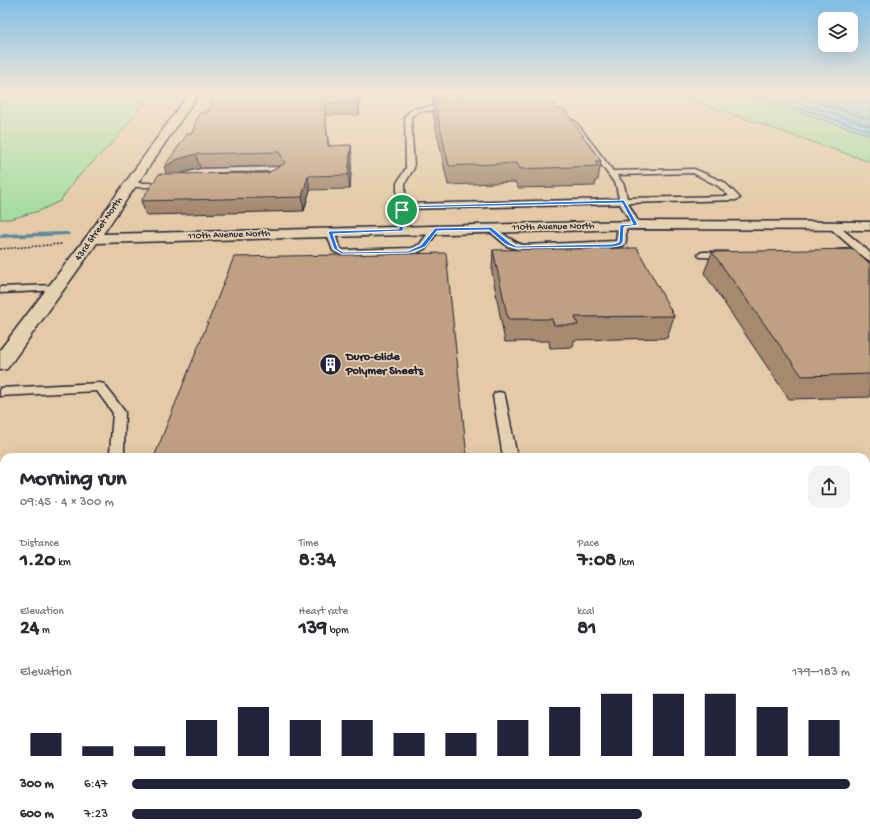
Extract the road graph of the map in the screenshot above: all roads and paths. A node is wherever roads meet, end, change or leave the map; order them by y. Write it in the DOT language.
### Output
graph roads {
  1 [pos="168,131"];
  2 [pos="409,131"];
  3 [pos="580,131"];
  4 [pos="611,173"];
  5 [pos="271,183"];
  6 [pos="187,184"];
  7 [pos="130,185"];
  8 [pos="171,185"];
  9 [pos="624,202"];
  10 [pos="401,207"];
  11 [pos="629,225"];
  12 [pos="833,226"];
  13 [pos="870,226"];
  14 [pos="491,229"];
  15 [pos="402,230"];
  16 [pos="435,230"];
  17 [pos="330,232"];
  18 [pos="92,239"];
  19 [pos="0,248"];
  20 [pos="831,252"];
  21 [pos="866,254"];
  22 [pos="703,255"];
  23 [pos="735,255"];
  24 [pos="56,288"];
  25 [pos="0,290"];
  26 [pos="0,364"];
  27 [pos="0,392"];
  28 [pos="499,396"];
  29 [pos="116,453"];
  30 [pos="509,453"];
  1 -- 7 [label="street, 43rd Street North"];
  2 -- 10 [label="lane"];
  3 -- 4 [label="lane"];
  4 -- 9 [label="lane"];
  4 -- 9 [label="lane"];
  5 -- 8 [label="lane"];
  6 -- 8 [label="lane"];
  7 -- 8 [label="lane"];
  7 -- 18 [label="street, 43rd Street North"];
  9 -- 10 [label="lane"];
  9 -- 11 [label="lane"];
  10 -- 15 [label="lane"];
  11 -- 12 [label="street, 110th Avenue North"];
  11 -- 14 [label="street, 110th Avenue North"];
  11 -- 14 [label="lane"];
  12 -- 13 [label="street, 110th Avenue North"];
  12 -- 21 [label="lane"];
  14 -- 16 [label="street, 110th Avenue North"];
  15 -- 16 [label="street, 110th Avenue North"];
  15 -- 17 [label="street, 110th Avenue North"];
  16 -- 17 [label="lane"];
  17 -- 18 [label="street, 110th Avenue North"];
  18 -- 19 [label="path"];
  18 -- 24 [label="street, 43rd Street North"];
  20 -- 21 [label="lane"];
  22 -- 23 [label="lane"];
  24 -- 25 [label="lane"];
  24 -- 26 [label="street, 43rd Street North"];
  27 -- 29 [label="lane"];
  28 -- 30 [label="lane"];
}
